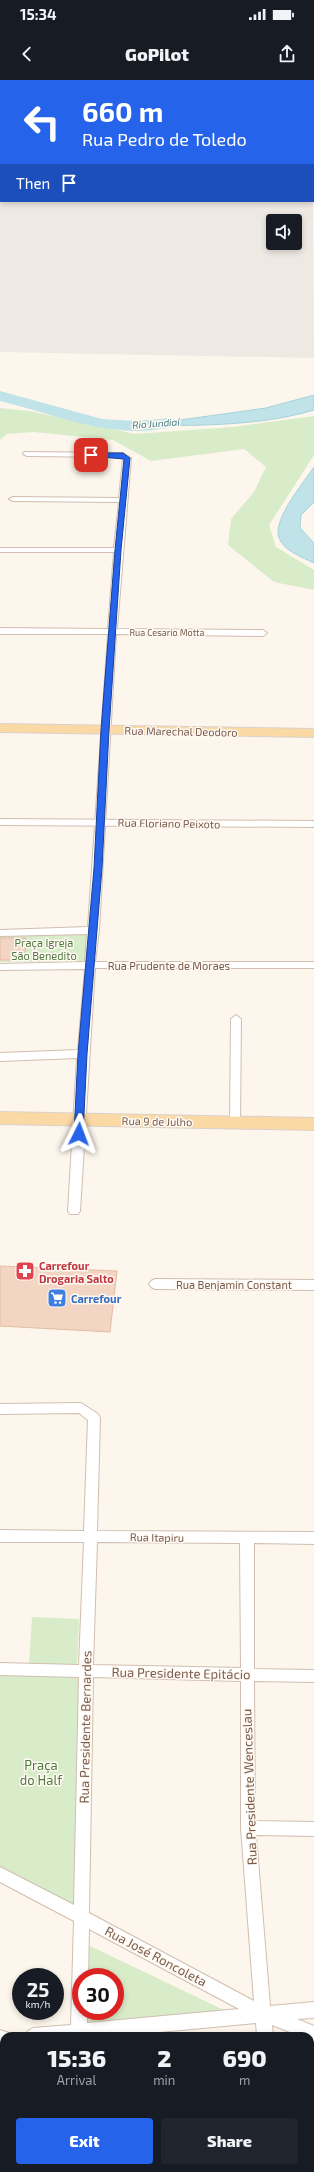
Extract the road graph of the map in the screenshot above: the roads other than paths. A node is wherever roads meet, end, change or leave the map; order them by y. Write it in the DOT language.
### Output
graph roads {
  1 [pos="27,454"];
  2 [pos="13,499"];
  3 [pos="123,500"];
  4 [pos="0,550"];
  5 [pos="118,550"];
  6 [pos="0,630"];
  7 [pos="114,632"];
  8 [pos="263,633"];
  9 [pos="0,728"];
  10 [pos="105,730"];
  11 [pos="314,733"];
  12 [pos="0,822"];
  13 [pos="101,822"];
  14 [pos="314,824"];
  15 [pos="94,930"];
  16 [pos="0,933"];
  17 [pos="314,964"];
  18 [pos="91,965"];
  19 [pos="0,968"];
  20 [pos="236,1019"];
  21 [pos="83,1054"];
  22 [pos="0,1057"];
  23 [pos="0,1118"];
  24 [pos="80,1119"];
  25 [pos="235,1123"];
  26 [pos="314,1124"];
  27 [pos="74,1211"];
  28 [pos="155,1284"];
  29 [pos="314,1285"];
  30 [pos="0,1409"];
  31 [pos="0,1536"];
  32 [pos="89,1536"];
  33 [pos="247,1538"];
  34 [pos="314,1538"];
  35 [pos="0,1669"];
  36 [pos="86,1671"];
  37 [pos="246,1675"];
  38 [pos="314,1676"];
  39 [pos="248,1828"];
  40 [pos="314,1829"];
  41 [pos="0,1874"];
  42 [pos="82,1917"];
  43 [pos="314,2010"];
  44 [pos="264,2014"];
  45 [pos="79,2032"];
  46 [pos="98,2032"];
  47 [pos="265,2032"];
  48 [pos="309,2032"];
  1 -- 3 [label="street"];
  2 -- 3 [label="street"];
  3 -- 5 [label="street"];
  4 -- 5 [label="street"];
  5 -- 7 [label="street"];
  6 -- 7 [label="street, Rua Cesario Motta"];
  7 -- 8 [label="street, Rua Cesario Motta"];
  7 -- 10 [label="street"];
  9 -- 10 [label="main road, Rua Marechal Deodoro"];
  10 -- 11 [label="main road, Rua Marechal Deodoro"];
  10 -- 13 [label="street"];
  12 -- 13 [label="street, Rua Floriano Peixoto"];
  13 -- 14 [label="street, Rua Floriano Peixoto"];
  13 -- 15 [label="street"];
  15 -- 16 [label="street"];
  15 -- 18 [label="street"];
  17 -- 18 [label="street, Rua Prudente de Moraes"];
  18 -- 19 [label="street, Rua Prudente de Moraes"];
  18 -- 21 [label="street"];
  20 -- 25 [label="street"];
  21 -- 22 [label="street"];
  21 -- 24 [label="street"];
  23 -- 24 [label="main road, Rua 9 de Julho"];
  24 -- 25 [label="main road, Rua 9 de Julho"];
  24 -- 27 [label="street"];
  25 -- 26 [label="main road, Rua 9 de Julho"];
  28 -- 29 [label="street, Rua Benjamin Constant"];
  30 -- 32 [label="street, Rua Presidente Bernardes"];
  31 -- 32 [label="street, Rua Itapiru"];
  32 -- 33 [label="street, Rua Itapiru"];
  32 -- 36 [label="street, Rua Presidente Bernardes"];
  33 -- 34 [label="street, Rua Itapiru"];
  33 -- 37 [label="street, Rua Presidente Wenceslau"];
  35 -- 36 [label="street, Rua Presidente Epitácio"];
  36 -- 37 [label="street, Rua Presidente Epitácio"];
  36 -- 42 [label="street, Rua Presidente Bernardes"];
  37 -- 38 [label="street, Rua Presidente Epitácio"];
  37 -- 39 [label="street, Rua Presidente Wenceslau"];
  39 -- 40 [label="street"];
  39 -- 44 [label="street, Rua Presidente Wenceslau"];
  41 -- 42 [label="street, Rua José Roncoleta"];
  42 -- 44 [label="street, Rua José Roncoleta"];
  42 -- 45 [label="street, Rua Presidente Bernardes"];
  43 -- 44 [label="street"];
  44 -- 46 [label="street"];
  44 -- 47 [label="street, Rua Presidente Wenceslau"];
  44 -- 48 [label="street, Rua José Roncoleta"];
}
